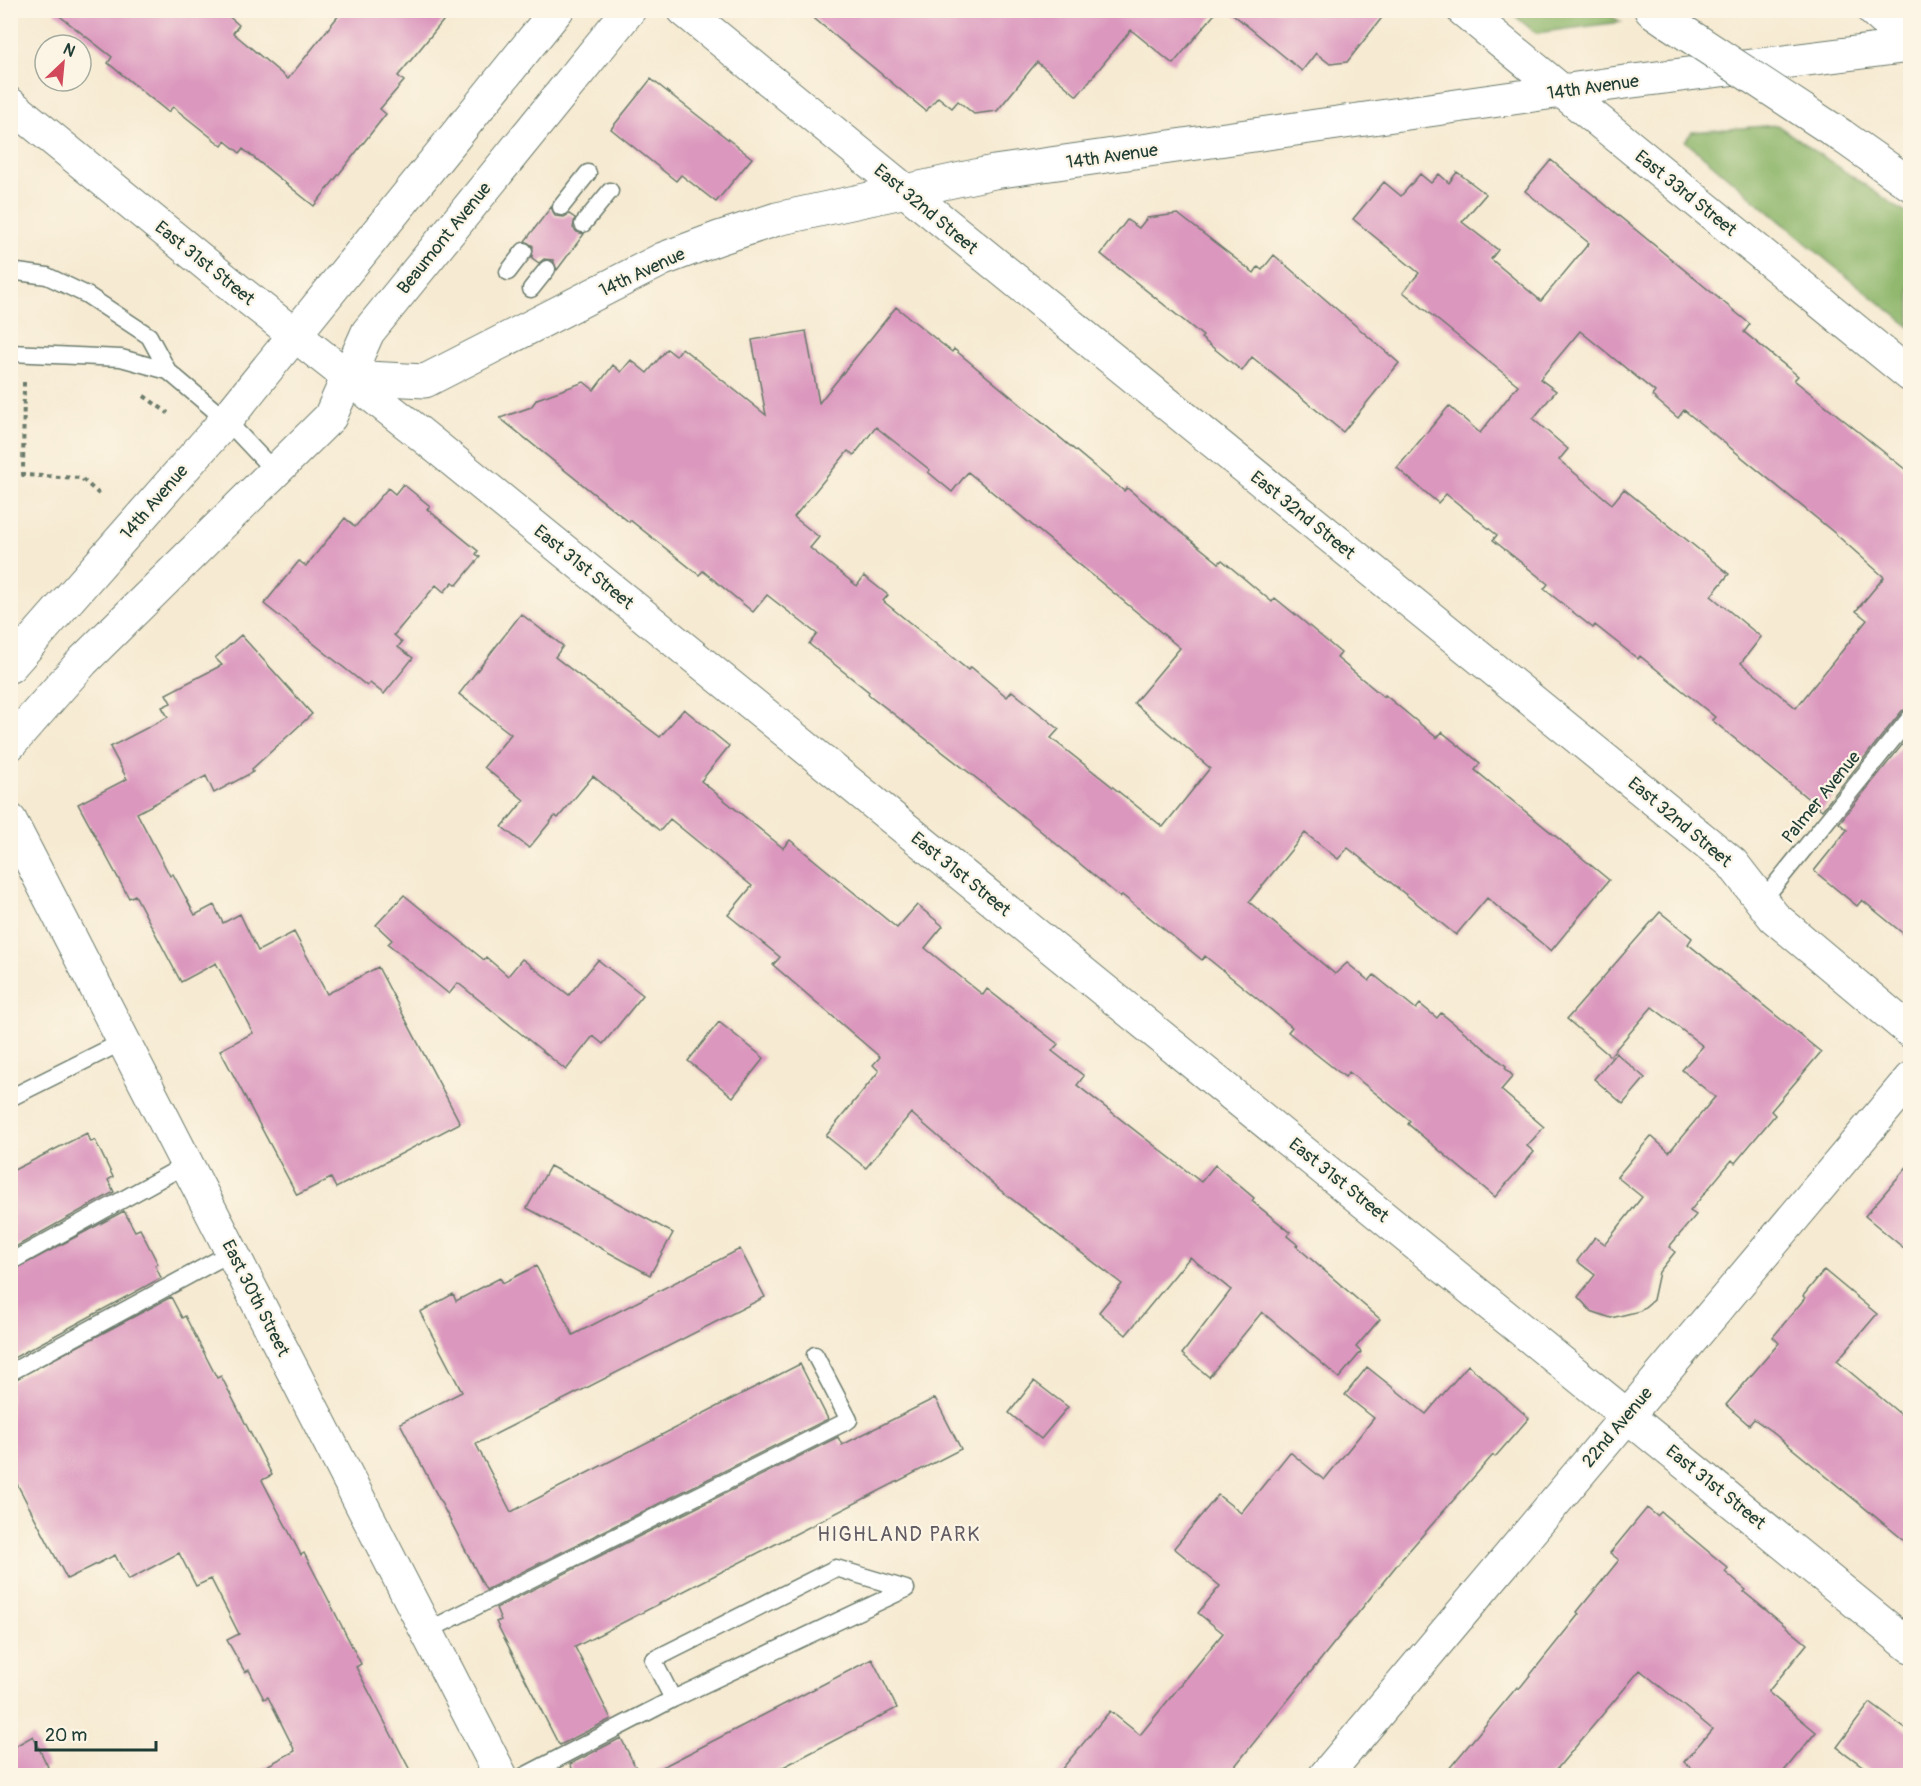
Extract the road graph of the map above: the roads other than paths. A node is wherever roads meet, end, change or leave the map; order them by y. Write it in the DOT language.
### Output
graph roads {
  1 [pos="558,10"];
  2 [pos="629,10"];
  3 [pos="684,10"];
  4 [pos="1462,10"];
  5 [pos="1873,10"];
  6 [pos="1660,17"];
  7 [pos="1911,44"];
  8 [pos="1562,91"];
  9 [pos="10,104"];
  10 [pos="588,173"];
  11 [pos="1911,184"];
  12 [pos="610,190"];
  13 [pos="908,193"];
  14 [pos="561,207"];
  15 [pos="583,224"];
  16 [pos="524,251"];
  17 [pos="547,269"];
  18 [pos="10,271"];
  19 [pos="508,272"];
  20 [pos="531,289"];
  21 [pos="294,335"];
  22 [pos="10,353"];
  23 [pos="168,371"];
  24 [pos="1911,375"];
  25 [pos="348,377"];
  26 [pos="226,420"];
  27 [pos="275,472"];
  28 [pos="10,666"];
  29 [pos="1911,717"];
  30 [pos="10,744"];
  31 [pos="10,820"];
  32 [pos="1762,901"];
  33 [pos="1911,1031"];
  34 [pos="124,1041"];
  35 [pos="1911,1079"];
  36 [pos="10,1098"];
  37 [pos="187,1164"];
  38 [pos="232,1252"];
  39 [pos="10,1262"];
  40 [pos="814,1355"];
  41 [pos="11,1372"];
  42 [pos="1627,1415"];
  43 [pos="427,1631"];
  44 [pos="1911,1646"];
  45 [pos="673,1699"];
  46 [pos="501,1776"];
  47 [pos="524,1776"];
  48 [pos="1325,1776"];
  1 -- 21 [label="main road"];
  2 -- 25 [label="main road, Beaumont Avenue"];
  3 -- 13 [label="main road, East 32nd Street"];
  4 -- 8 [label="main road, East 33rd Street"];
  5 -- 7 [label="main road"];
  6 -- 11 [label="main road, bridge"];
  7 -- 8 [label="main road, 14th Avenue"];
  8 -- 13 [label="main road, 14th Avenue"];
  8 -- 24 [label="main road, East 33rd Street"];
  9 -- 21 [label="main road, East 31st Street"];
  10 -- 14 [label="lane"];
  12 -- 15 [label="lane"];
  13 -- 25 [label="main road, 14th Avenue"];
  13 -- 32 [label="main road, East 32nd Street"];
  16 -- 19 [label="lane"];
  17 -- 20 [label="lane"];
  18 -- 23 [label="lane"];
  21 -- 25 [label="main road, East 31st Street"];
  21 -- 26 [label="main road, 14th Avenue"];
  22 -- 23 [label="lane"];
  23 -- 26 [label="lane"];
  25 -- 27 [label="main road, Beaumont Avenue"];
  25 -- 42 [label="main road, East 31st Street"];
  26 -- 27 [label="lane"];
  26 -- 28 [label="main road, 14th Avenue"];
  27 -- 30 [label="main road"];
  29 -- 32 [label="lane, Palmer Avenue"];
  31 -- 34 [label="main road, East 30th Street"];
  32 -- 33 [label="main road, East 32nd Street"];
  34 -- 36 [label="lane"];
  34 -- 37 [label="main road, East 30th Street"];
  35 -- 42 [label="main road, 22nd Avenue"];
  37 -- 38 [label="main road, East 30th Street"];
  37 -- 39 [label="lane"];
  38 -- 41 [label="lane"];
  38 -- 43 [label="main road, East 30th Street"];
  40 -- 43 [label="lane"];
  42 -- 44 [label="main road, East 31st Street"];
  42 -- 48 [label="main road, 22nd Avenue"];
  43 -- 46 [label="main road, East 30th Street"];
  45 -- 45 [label="lane"];
  45 -- 47 [label="lane"];
}
